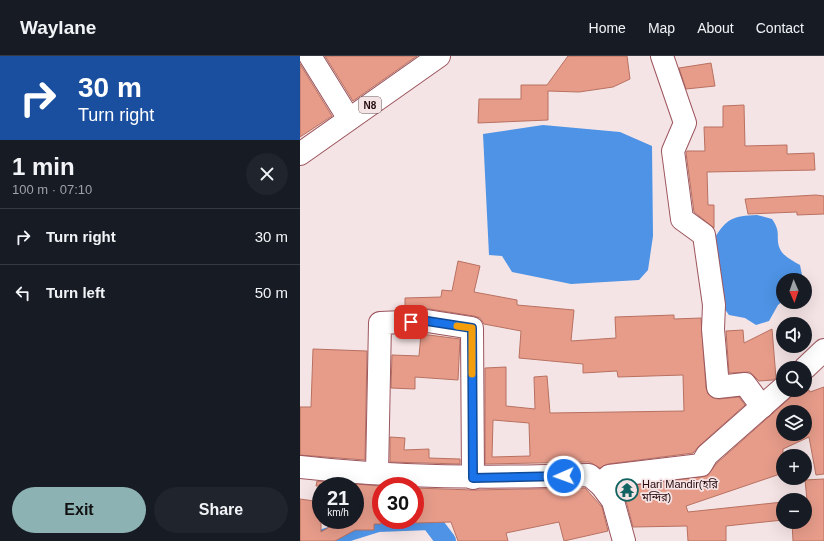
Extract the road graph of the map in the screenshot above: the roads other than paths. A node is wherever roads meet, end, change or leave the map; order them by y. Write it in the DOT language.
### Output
graph roads {
  1 [pos="310,56"];
  2 [pos="439,56"];
  3 [pos="662,56"];
  4 [pos="349,119"];
  5 [pos="300,154"];
  6 [pos="824,350"];
  7 [pos="812,361"];
  8 [pos="776,394"];
  9 [pos="762,407"];
  10 [pos="300,467"];
  11 [pos="377,473"];
  12 [pos="473,478"];
  13 [pos="601,486"];
  14 [pos="624,541"];
  1 -- 4 [label="main road"];
  2 -- 4 [label="main road, N8"];
  3 -- 9 [label="main road"];
  4 -- 5 [label="main road, N8"];
  6 -- 7 [label="main road"];
  8 -- 9 [label="main road"];
  9 -- 13 [label="main road"];
  10 -- 11 [label="main road"];
  11 -- 12 [label="main road"];
  11 -- 12 [label="main road"];
  12 -- 13 [label="main road"];
  13 -- 14 [label="main road"];
}
